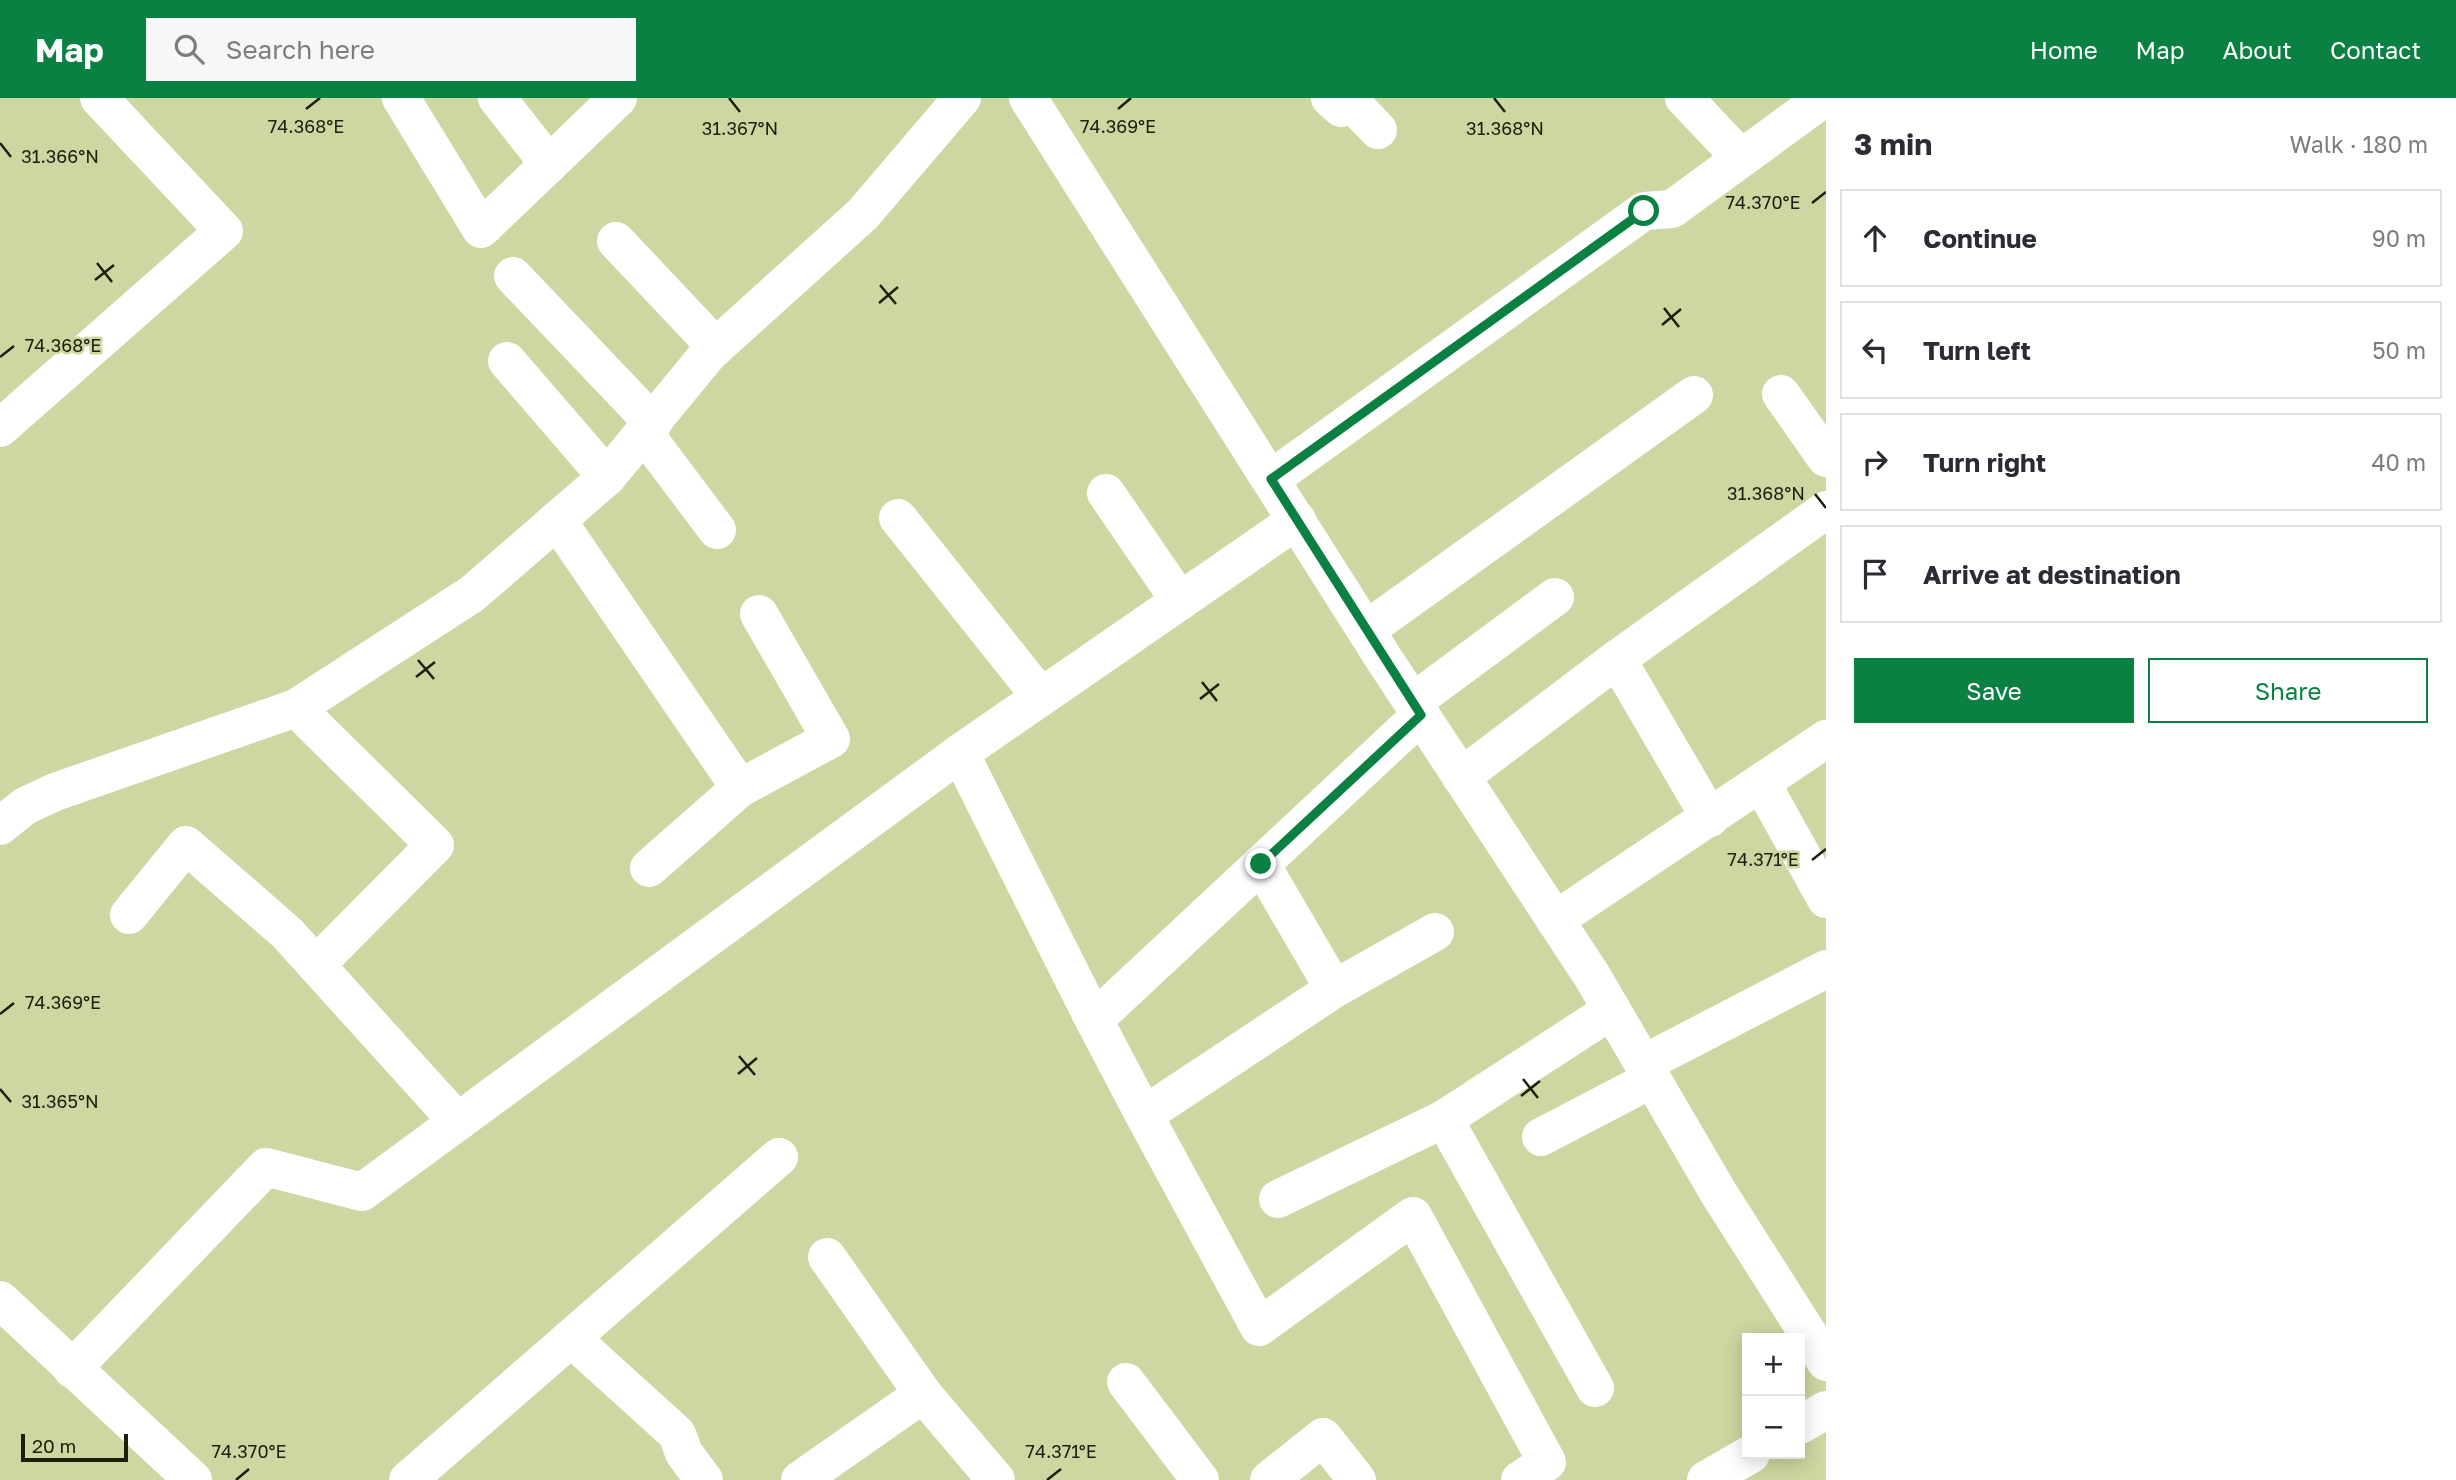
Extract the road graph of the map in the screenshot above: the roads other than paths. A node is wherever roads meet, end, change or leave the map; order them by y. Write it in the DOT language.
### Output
graph roads {
  1 [pos="99,98"];
  2 [pos="401,98"];
  3 [pos="497,98"];
  4 [pos="618,98"];
  5 [pos="962,98"];
  6 [pos="1028,98"];
  7 [pos="1330,98"];
  8 [pos="1684,98"];
  9 [pos="1824,98"];
  10 [pos="1378,130"];
  11 [pos="1741,158"];
  12 [pos="549,164"];
  13 [pos="616,241"];
  14 [pos="513,276"];
  15 [pos="716,346"];
  16 [pos="507,361"];
  17 [pos="1694,394"];
  18 [pos="1781,394"];
  19 [pos="0,428"];
  20 [pos="648,428"];
  21 [pos="1826,457"];
  22 [pos="607,477"];
  23 [pos="1271,479"];
  24 [pos="1106,492"];
  25 [pos="1826,510"];
  26 [pos="898,518"];
  27 [pos="557,520"];
  28 [pos="1297,520"];
  29 [pos="718,530"];
  30 [pos="1555,597"];
  31 [pos="1180,601"];
  32 [pos="759,614"];
  33 [pos="1366,630"];
  34 [pos="1617,659"];
  35 [pos="1041,697"];
  36 [pos="296,708"];
  37 [pos="1417,709"];
  38 [pos="1826,739"];
  39 [pos="960,753"];
  40 [pos="1461,777"];
  41 [pos="1762,784"];
  42 [pos="740,788"];
  43 [pos="1710,818"];
  44 [pos="0,826"];
  45 [pos="1261,864"];
  46 [pos="649,868"];
  47 [pos="1826,899"];
  48 [pos="129,915"];
  49 [pos="1555,920"];
  50 [pos="1435,932"];
  51 [pos="316,965"];
  52 [pos="1826,969"];
  53 [pos="1334,989"];
  54 [pos="1612,1010"];
  55 [pos="1094,1020"];
  56 [pos="1648,1072"];
  57 [pos="1144,1115"];
  58 [pos="1444,1119"];
  59 [pos="458,1122"];
  60 [pos="1541,1137"];
  61 [pos="779,1157"];
  62 [pos="1278,1199"];
  63 [pos="827,1257"];
  64 [pos="0,1300"];
  65 [pos="571,1338"];
  66 [pos="1826,1362"];
  67 [pos="72,1369"];
  68 [pos="1126,1382"];
  69 [pos="1595,1388"];
  70 [pos="923,1394"];
  71 [pos="1826,1410"];
  72 [pos="1805,1422"];
  73 [pos="1742,1459"];
  74 [pos="193,1480"];
  75 [pos="408,1480"];
  76 [pos="704,1480"];
  77 [pos="800,1480"];
  78 [pos="996,1480"];
  79 [pos="1200,1480"];
  80 [pos="1269,1480"];
  81 [pos="1357,1480"];
  82 [pos="1520,1480"];
  83 [pos="1706,1480"];
  1 -- 19 [label="street"];
  2 -- 12 [label="street"];
  3 -- 12 [label="street"];
  4 -- 12 [label="street"];
  5 -- 15 [label="street"];
  6 -- 23 [label="street"];
  7 -- 10 [label="street"];
  8 -- 11 [label="street"];
  9 -- 11 [label="street"];
  11 -- 23 [label="street"];
  13 -- 15 [label="street"];
  14 -- 20 [label="street"];
  15 -- 20 [label="street"];
  16 -- 22 [label="street"];
  17 -- 33 [label="street"];
  18 -- 21 [label="street"];
  20 -- 22 [label="street"];
  20 -- 29 [label="street"];
  22 -- 27 [label="street"];
  23 -- 28 [label="street"];
  24 -- 31 [label="street"];
  25 -- 34 [label="street"];
  26 -- 35 [label="street"];
  27 -- 36 [label="street"];
  27 -- 42 [label="street"];
  28 -- 31 [label="street"];
  28 -- 33 [label="street"];
  30 -- 37 [label="street"];
  31 -- 35 [label="street"];
  32 -- 42 [label="street"];
  33 -- 37 [label="street"];
  34 -- 40 [label="street"];
  34 -- 43 [label="street"];
  35 -- 39 [label="street"];
  36 -- 44 [label="street"];
  36 -- 51 [label="street"];
  37 -- 40 [label="street"];
  37 -- 45 [label="street"];
  38 -- 41 [label="street"];
  39 -- 55 [label="street"];
  39 -- 59 [label="street"];
  40 -- 49 [label="street"];
  41 -- 43 [label="street"];
  41 -- 47 [label="street"];
  42 -- 46 [label="street"];
  43 -- 49 [label="street"];
  45 -- 53 [label="street"];
  45 -- 55 [label="street"];
  48 -- 51 [label="street"];
  49 -- 54 [label="street"];
  50 -- 53 [label="street"];
  51 -- 59 [label="street"];
  52 -- 56 [label="street"];
  53 -- 57 [label="street"];
  54 -- 56 [label="street"];
  54 -- 58 [label="street"];
  55 -- 57 [label="street"];
  56 -- 60 [label="street"];
  56 -- 66 [label="street"];
  57 -- 82 [label="street"];
  58 -- 62 [label="street"];
  58 -- 69 [label="street"];
  59 -- 67 [label="street"];
  61 -- 65 [label="street"];
  63 -- 70 [label="street"];
  64 -- 67 [label="street"];
  65 -- 75 [label="street"];
  65 -- 76 [label="street"];
  67 -- 74 [label="street"];
  68 -- 79 [label="street"];
  70 -- 77 [label="street"];
  70 -- 78 [label="street"];
  71 -- 72 [label="street"];
  73 -- 83 [label="street"];
  80 -- 81 [label="street"];
}
